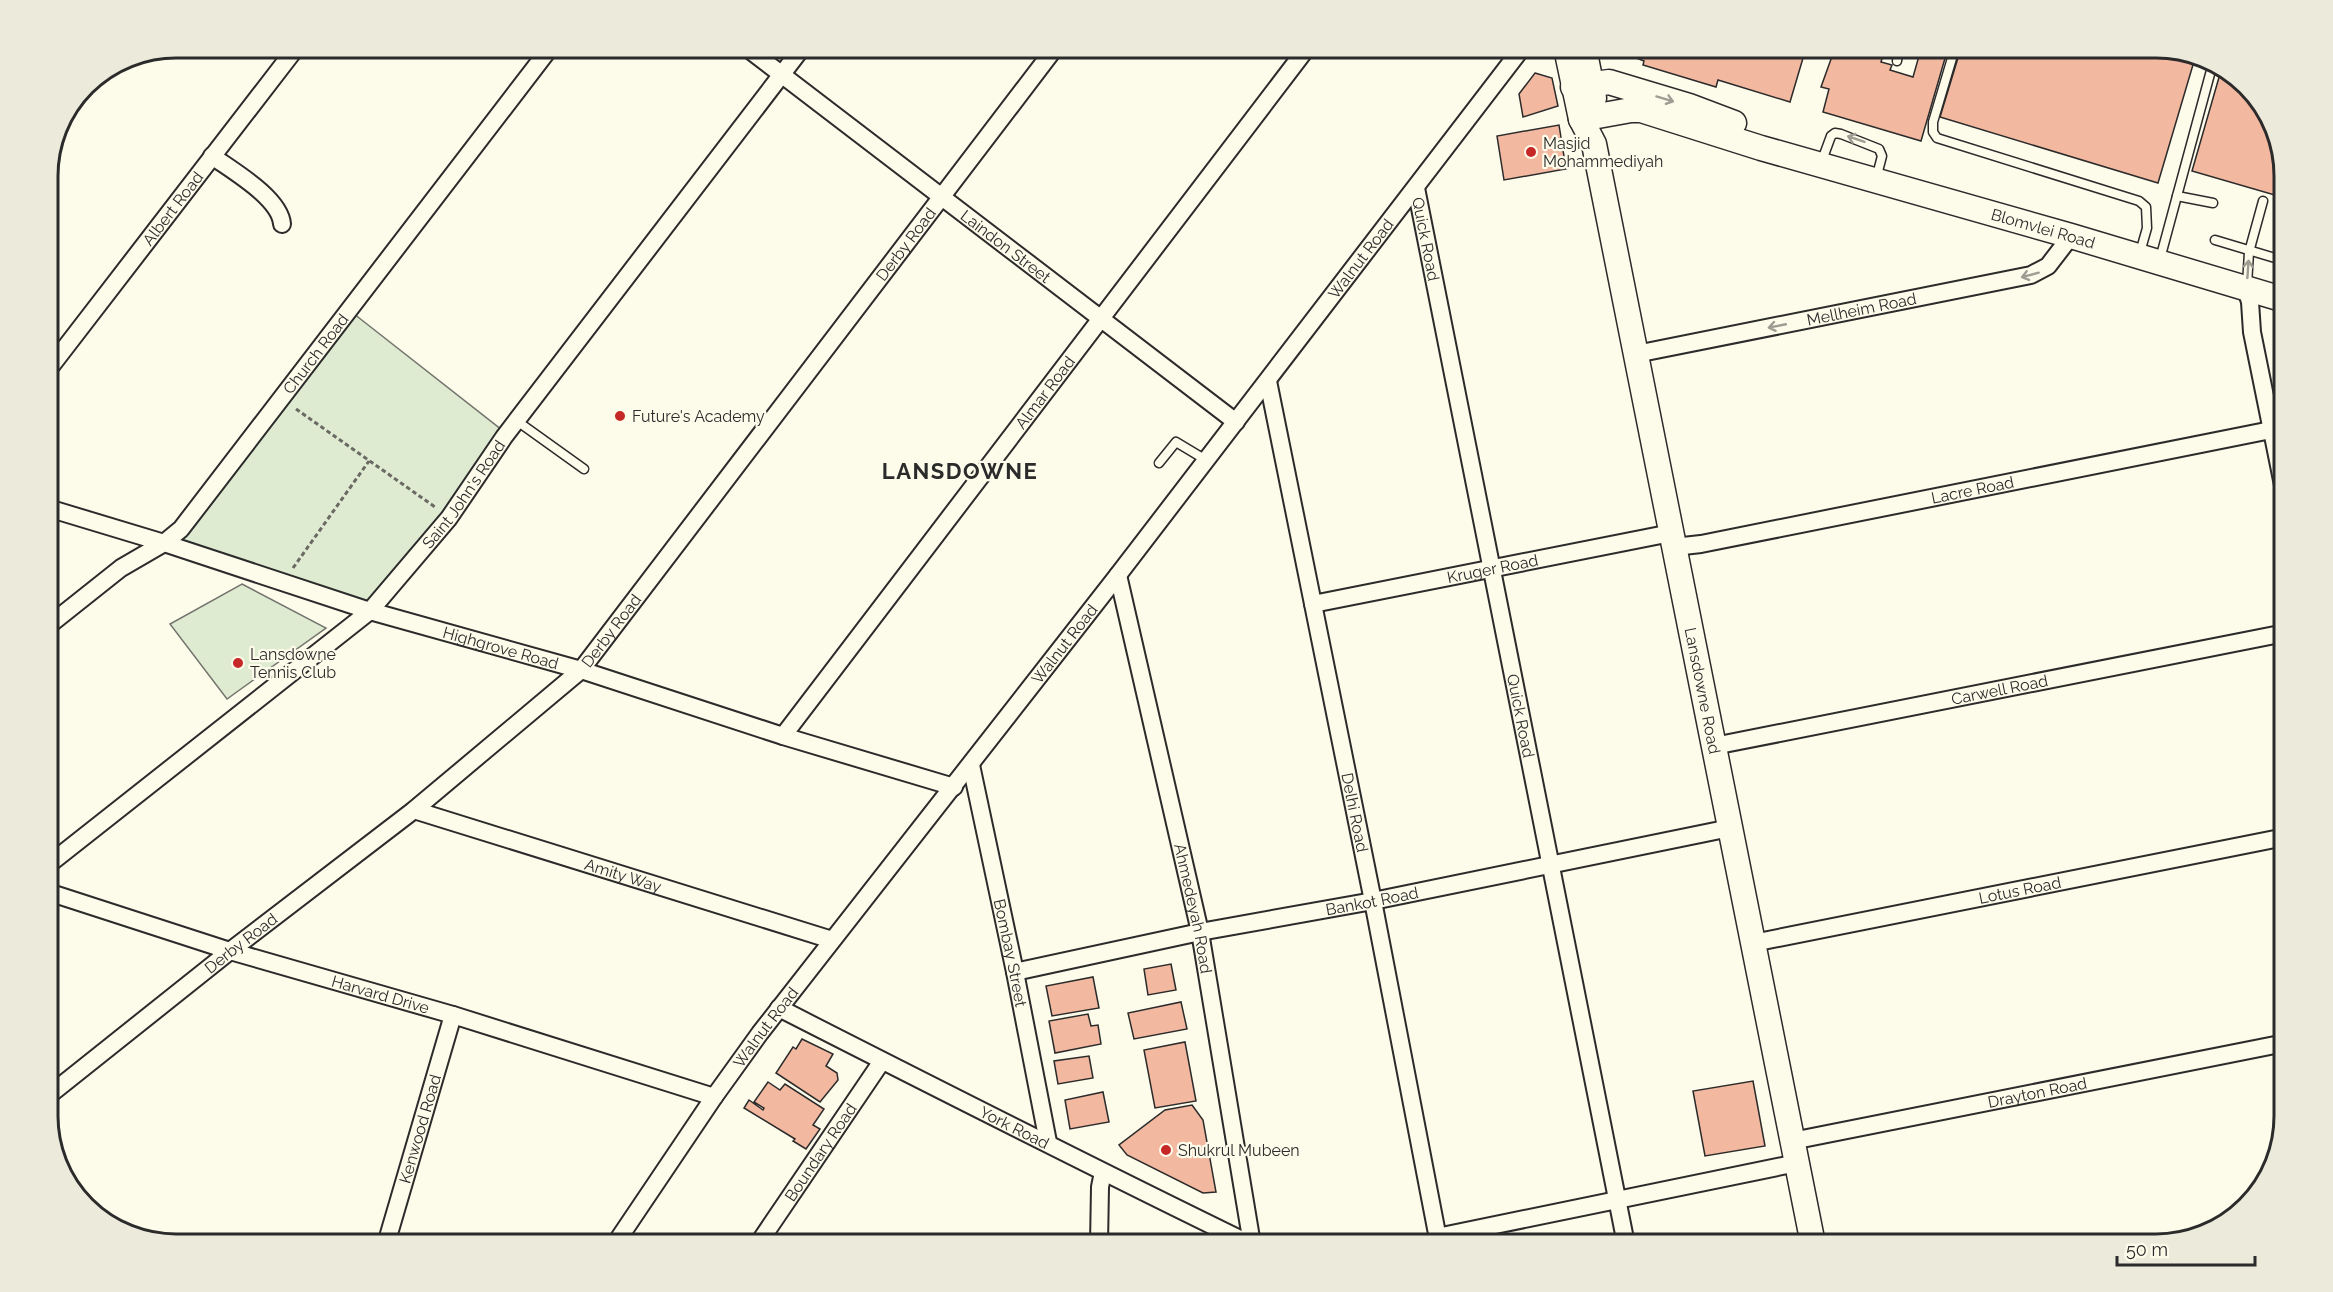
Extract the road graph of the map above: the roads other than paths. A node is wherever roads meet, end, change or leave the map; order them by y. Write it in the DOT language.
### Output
graph roads {
  1 [pos="288,58"];
  2 [pos="542,58"];
  3 [pos="760,58"];
  4 [pos="795,58"];
  5 [pos="1046,58"];
  6 [pos="1299,58"];
  7 [pos="1509,58"];
  8 [pos="1570,58"];
  9 [pos="1584,58"];
  10 [pos="1897,58"];
  11 [pos="1952,58"];
  12 [pos="1897,61"];
  13 [pos="2211,72"];
  14 [pos="782,75"];
  15 [pos="1583,86"];
  16 [pos="1590,125"];
  17 [pos="212,156"];
  18 [pos="1811,161"];
  19 [pos="1876,180"];
  20 [pos="1416,188"];
  21 [pos="940,196"];
  22 [pos="2177,196"];
  23 [pos="2263,201"];
  24 [pos="2213,203"];
  25 [pos="282,224"];
  26 [pos="2071,236"];
  27 [pos="2215,240"];
  28 [pos="2249,250"];
  29 [pos="2274,258"];
  30 [pos="2149,259"];
  31 [pos="2246,289"];
  32 [pos="2274,297"];
  33 [pos="1100,318"];
  34 [pos="1636,354"];
  35 [pos="59,356"];
  36 [pos="1268,381"];
  37 [pos="517,421"];
  38 [pos="1236,422"];
  39 [pos="2271,430"];
  40 [pos="2274,444"];
  41 [pos="1206,460"];
  42 [pos="1159,463"];
  43 [pos="584,469"];
  44 [pos="59,511"];
  45 [pos="1673,540"];
  46 [pos="164,543"];
  47 [pos="1492,569"];
  48 [pos="1118,575"];
  49 [pos="1313,604"];
  50 [pos="370,611"];
  51 [pos="59,617"];
  52 [pos="2274,635"];
  53 [pos="581,670"];
  54 [pos="783,736"];
  55 [pos="1714,746"];
  56 [pos="970,765"];
  57 [pos="954,787"];
  58 [pos="414,810"];
  59 [pos="1730,828"];
  60 [pos="2274,839"];
  61 [pos="59,856"];
  62 [pos="1551,865"];
  63 [pos="59,896"];
  64 [pos="1373,901"];
  65 [pos="1200,932"];
  66 [pos="832,940"];
  67 [pos="1753,943"];
  68 [pos="230,951"];
  69 [pos="1015,972"];
  70 [pos="779,1008"];
  71 [pos="453,1015"];
  72 [pos="2274,1045"];
  73 [pos="882,1060"];
  74 [pos="59,1087"];
  75 [pos="714,1097"];
  76 [pos="1047,1142"];
  77 [pos="1794,1152"];
  78 [pos="1103,1172"];
  79 [pos="1618,1202"];
  80 [pos="389,1234"];
  81 [pos="622,1234"];
  82 [pos="765,1234"];
  83 [pos="1099,1234"];
  84 [pos="1230,1234"];
  85 [pos="1249,1234"];
  86 [pos="1437,1234"];
  87 [pos="1470,1234"];
  88 [pos="1624,1234"];
  89 [pos="1811,1234"];
  1 -- 17 [label="street, Albert Road"];
  2 -- 46 [label="street, Church Road"];
  3 -- 14 [label="street, Laindon Street"];
  4 -- 14 [label="street, Saint John's Road"];
  5 -- 21 [label="street, Derby Road"];
  6 -- 33 [label="street, Almar Road"];
  7 -- 20 [label="street, Walnut Road"];
  8 -- 15 [label="street, Lansdowne Road"];
  9 -- 15 [label="street, Lansdowne Road"];
  10 -- 12 [label="lane"];
  11 -- 30 [label="lane"];
  13 -- 22 [label="lane"];
  14 -- 21 [label="street, Laindon Street"];
  14 -- 37 [label="street, Saint John's Road"];
  15 -- 16 [label="street, Lansdowne Road"];
  15 -- 18 [label="street, Blomvlei Road, one-way"];
  16 -- 18 [label="street, Blomvlei Road"];
  16 -- 34 [label="street, Lansdowne Road"];
  17 -- 25 [label="street"];
  17 -- 35 [label="street, Albert Road"];
  18 -- 19 [label="street, Blomvlei Road"];
  19 -- 18 [label="lane, one-way"];
  19 -- 26 [label="street, Blomvlei Road"];
  20 -- 36 [label="street, Walnut Road"];
  20 -- 47 [label="street, Quick Road"];
  21 -- 33 [label="street, Laindon Street"];
  21 -- 53 [label="street, Derby Road"];
  22 -- 24 [label="lane"];
  22 -- 30 [label="lane"];
  23 -- 28 [label="lane"];
  26 -- 30 [label="street, Blomvlei Road"];
  26 -- 34 [label="street, Mellheim Road, one-way"];
  27 -- 28 [label="lane"];
  28 -- 29 [label="lane"];
  31 -- 28 [label="lane, one-way"];
  30 -- 31 [label="street, Blomvlei Road"];
  31 -- 32 [label="street, Blomvlei Road"];
  31 -- 39 [label="street"];
  33 -- 38 [label="street, Laindon Street"];
  33 -- 54 [label="street, Almar Road"];
  34 -- 45 [label="street, Lansdowne Road"];
  36 -- 38 [label="street, Walnut Road"];
  36 -- 49 [label="street, Delhi Road"];
  37 -- 43 [label="lane"];
  37 -- 50 [label="street, Saint John's Road"];
  38 -- 41 [label="street, Walnut Road"];
  39 -- 40 [label="street"];
  39 -- 45 [label="street, Lacre Road"];
  41 -- 42 [label="lane"];
  41 -- 48 [label="street, Walnut Road"];
  44 -- 46 [label="street, Highgrove Road"];
  45 -- 47 [label="street, Kruger Road"];
  45 -- 55 [label="street, Lansdowne Road"];
  46 -- 50 [label="street, Highgrove Road"];
  46 -- 51 [label="street, Church Road"];
  47 -- 49 [label="street, Kruger Road"];
  47 -- 62 [label="street, Quick Road"];
  48 -- 56 [label="street, Walnut Road"];
  48 -- 65 [label="street, Ahmedeyah Road"];
  49 -- 64 [label="street, Delhi Road"];
  50 -- 53 [label="street, Highgrove Road"];
  50 -- 61 [label="street, Saint John's Road"];
  52 -- 55 [label="street, Carwell Road"];
  53 -- 54 [label="street, Highgrove Road"];
  53 -- 58 [label="street, Derby Road"];
  54 -- 57 [label="street, Highgrove Road"];
  55 -- 59 [label="street, Lansdowne Road"];
  56 -- 57 [label="street, Walnut Road"];
  56 -- 69 [label="street, Bombay Street"];
  57 -- 66 [label="street, Walnut Road"];
  58 -- 66 [label="street, Amity Way"];
  58 -- 68 [label="street, Derby Road"];
  59 -- 62 [label="street, Bankot Road"];
  59 -- 67 [label="street, Lansdowne Road"];
  60 -- 67 [label="street, Lotus Road"];
  62 -- 64 [label="street, Bankot Road"];
  62 -- 79 [label="street, Quick Road"];
  63 -- 68 [label="street, Harvard Drive"];
  64 -- 65 [label="street, Bankot Road"];
  64 -- 86 [label="street, Delhi Road"];
  65 -- 69 [label="street, Bankot Road"];
  65 -- 85 [label="street, Ahmedeyah Road"];
  66 -- 70 [label="street, Walnut Road"];
  67 -- 77 [label="street, Lansdowne Road"];
  68 -- 71 [label="street, Harvard Drive"];
  68 -- 74 [label="street, Derby Road"];
  69 -- 76 [label="street, Bombay Street"];
  70 -- 73 [label="street, York Road"];
  70 -- 75 [label="street, Walnut Road"];
  71 -- 75 [label="street, Harvard Drive"];
  71 -- 80 [label="street, Kenwood Road"];
  72 -- 77 [label="street, Drayton Road"];
  73 -- 76 [label="street, York Road"];
  73 -- 82 [label="street, Boundary Road"];
  75 -- 81 [label="street, Walnut Road"];
  76 -- 78 [label="street, York Road"];
  77 -- 79 [label="street, Drayton Road"];
  77 -- 89 [label="street, Lansdowne Road"];
  78 -- 83 [label="street"];
  78 -- 84 [label="street, York Road"];
  79 -- 87 [label="street, Drayton Road"];
  79 -- 88 [label="street, Quick Road"];
}
